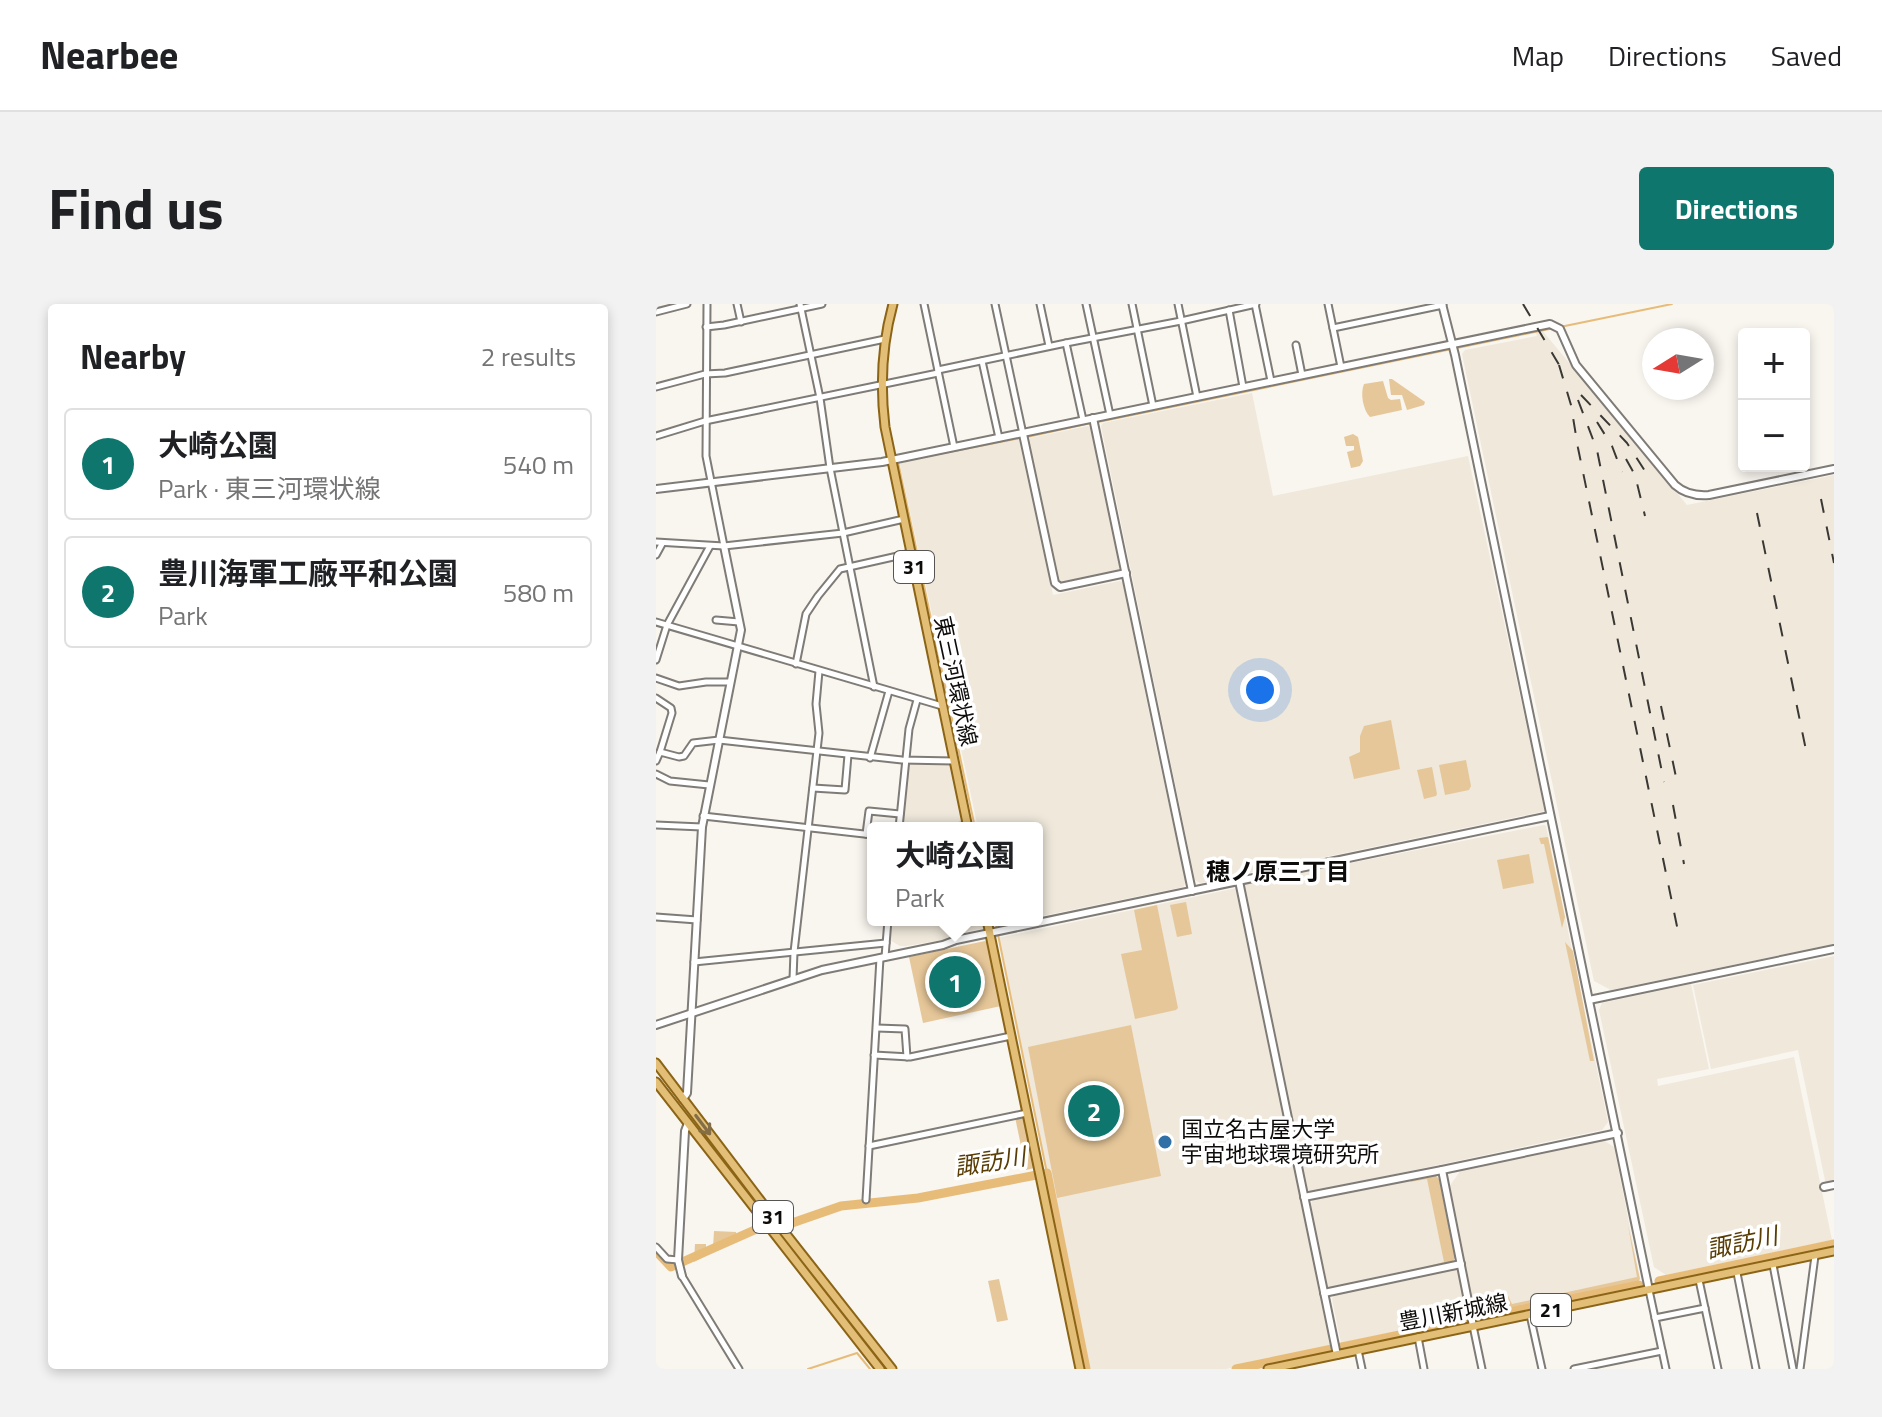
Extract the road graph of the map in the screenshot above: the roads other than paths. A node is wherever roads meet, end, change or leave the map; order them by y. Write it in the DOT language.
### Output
graph roads {
  1 [pos="687,304"];
  2 [pos="707,304"];
  3 [pos="737,304"];
  4 [pos="822,304"];
  5 [pos="893,304"];
  6 [pos="924,304"];
  7 [pos="995,304"];
  8 [pos="1040,304"];
  9 [pos="1086,304"];
  10 [pos="1132,304"];
  11 [pos="1178,304"];
  12 [pos="1221,304"];
  13 [pos="1256,304"];
  14 [pos="1328,304"];
  15 [pos="1442,304"];
  16 [pos="668,306"];
  17 [pos="801,306"];
  18 [pos="1226,311"];
  19 [pos="656,312"];
  20 [pos="1181,321"];
  21 [pos="741,322"];
  22 [pos="706,327"];
  23 [pos="1333,328"];
  24 [pos="1138,330"];
  25 [pos="1093,338"];
  26 [pos="885,339"];
  27 [pos="1066,343"];
  28 [pos="1452,344"];
  29 [pos="1296,345"];
  30 [pos="1049,346"];
  31 [pos="811,356"];
  32 [pos="1006,356"];
  33 [pos="982,361"];
  34 [pos="1341,367"];
  35 [pos="938,372"];
  36 [pos="705,374"];
  37 [pos="1302,375"];
  38 [pos="1271,381"];
  39 [pos="883,385"];
  40 [pos="656,387"];
  41 [pos="1243,387"];
  42 [pos="1197,397"];
  43 [pos="820,398"];
  44 [pos="1153,406"];
  45 [pos="1110,415"];
  46 [pos="1093,418"];
  47 [pos="1083,420"];
  48 [pos="705,421"];
  49 [pos="1023,434"];
  50 [pos="656,436"];
  51 [pos="999,438"];
  52 [pos="954,447"];
  53 [pos="892,460"];
  54 [pos="830,468"];
  55 [pos="1834,469"];
  56 [pos="710,482"];
  57 [pos="656,489"];
  58 [pos="904,519"];
  59 [pos="843,533"];
  60 [pos="659,543"];
  61 [pos="710,546"];
  62 [pos="724,546"];
  63 [pos="911,553"];
  64 [pos="656,555"];
  65 [pos="851,567"];
  66 [pos="1126,573"];
  67 [pos="716,620"];
  68 [pos="656,622"];
  69 [pos="739,622"];
  70 [pos="667,625"];
  71 [pos="738,646"];
  72 [pos="656,660"];
  73 [pos="796,664"];
  74 [pos="819,671"];
  75 [pos="656,678"];
  76 [pos="730,682"];
  77 [pos="874,687"];
  78 [pos="889,691"];
  79 [pos="656,698"];
  80 [pos="917,700"];
  81 [pos="942,706"];
  82 [pos="719,740"];
  83 [pos="817,751"];
  84 [pos="660,752"];
  85 [pos="848,755"];
  86 [pos="870,758"];
  87 [pos="906,760"];
  88 [pos="656,761"];
  89 [pos="954,761"];
  90 [pos="656,774"];
  91 [pos="709,785"];
  92 [pos="813,788"];
  93 [pos="900,814"];
  94 [pos="703,816"];
  95 [pos="1550,816"];
  96 [pos="869,822"];
  97 [pos="899,822"];
  98 [pos="967,822"];
  99 [pos="656,825"];
  100 [pos="702,827"];
  101 [pos="808,828"];
  102 [pos="867,834"];
  103 [pos="1239,881"];
  104 [pos="1192,891"];
  105 [pos="656,917"];
  106 [pos="697,920"];
  107 [pos="1043,922"];
  108 [pos="887,926"];
  109 [pos="988,926"];
  110 [pos="1024,926"];
  111 [pos="990,933"];
  112 [pos="886,943"];
  113 [pos="1834,949"];
  114 [pos="794,952"];
  115 [pos="883,958"];
  116 [pos="694,962"];
  117 [pos="793,979"];
  118 [pos="1589,1000"];
  119 [pos="691,1013"];
  120 [pos="656,1025"];
  121 [pos="877,1028"];
  122 [pos="1012,1036"];
  123 [pos="874,1055"];
  124 [pos="907,1057"];
  125 [pos="656,1063"];
  126 [pos="656,1082"];
  127 [pos="683,1099"];
  128 [pos="1027,1113"];
  129 [pos="688,1123"];
  130 [pos="1618,1133"];
  131 [pos="869,1146"];
  132 [pos="1442,1170"];
  133 [pos="1834,1185"];
  134 [pos="1824,1187"];
  135 [pos="1304,1197"];
  136 [pos="866,1200"];
  137 [pos="656,1247"];
  138 [pos="1834,1251"];
  139 [pos="1815,1256"];
  140 [pos="678,1260"];
  141 [pos="1461,1264"];
  142 [pos="1773,1265"];
  143 [pos="1737,1273"];
  144 [pos="682,1276"];
  145 [pos="1699,1280"];
  146 [pos="1649,1290"];
  147 [pos="1324,1293"];
  148 [pos="1705,1308"];
  149 [pos="1530,1315"];
  150 [pos="1655,1318"];
  151 [pos="1472,1321"];
  152 [pos="1418,1337"];
  153 [pos="1336,1350"];
  154 [pos="1358,1350"];
  155 [pos="1662,1351"];
  156 [pos="1302,1366"];
  157 [pos="1604,1366"];
  158 [pos="739,1369"];
  159 [pos="880,1369"];
  160 [pos="892,1369"];
  161 [pos="1080,1369"];
  162 [pos="1268,1369"];
  163 [pos="1362,1369"];
  164 [pos="1424,1369"];
  165 [pos="1482,1369"];
  166 [pos="1542,1369"];
  167 [pos="1574,1369"];
  168 [pos="1666,1369"];
  169 [pos="1718,1369"];
  170 [pos="1756,1369"];
  171 [pos="1793,1369"];
  172 [pos="1800,1369"];
  1 -- 16 [label="street"];
  2 -- 22 [label="street"];
  3 -- 21 [label="street"];
  4 -- 17 [label="street"];
  5 -- 26 [label="main road, 東三河環状線 / 31"];
  6 -- 35 [label="street"];
  7 -- 32 [label="street"];
  8 -- 30 [label="street"];
  9 -- 25 [label="street"];
  10 -- 24 [label="street"];
  11 -- 20 [label="street"];
  12 -- 18 [label="street"];
  13 -- 18 [label="street"];
  13 -- 38 [label="street"];
  14 -- 23 [label="street"];
  15 -- 23 [label="street"];
  15 -- 28 [label="street"];
  16 -- 19 [label="street"];
  17 -- 21 [label="street"];
  17 -- 31 [label="street"];
  18 -- 20 [label="street"];
  18 -- 41 [label="street"];
  20 -- 24 [label="street"];
  20 -- 42 [label="street"];
  21 -- 22 [label="street"];
  22 -- 36 [label="street"];
  23 -- 34 [label="street"];
  24 -- 25 [label="street"];
  24 -- 44 [label="street"];
  25 -- 27 [label="street"];
  25 -- 45 [label="street"];
  26 -- 31 [label="street"];
  26 -- 39 [label="main road, 東三河環状線 / 31"];
  27 -- 30 [label="street"];
  27 -- 47 [label="street"];
  28 -- 34 [label="street"];
  28 -- 55 [label="street"];
  28 -- 95 [label="street"];
  29 -- 37 [label="street"];
  30 -- 32 [label="street"];
  31 -- 36 [label="street"];
  31 -- 43 [label="street"];
  32 -- 33 [label="street"];
  32 -- 49 [label="street"];
  33 -- 35 [label="street"];
  33 -- 51 [label="street"];
  34 -- 37 [label="street"];
  35 -- 39 [label="street"];
  35 -- 52 [label="street"];
  36 -- 40 [label="street"];
  36 -- 48 [label="street"];
  37 -- 38 [label="street"];
  38 -- 41 [label="street"];
  39 -- 43 [label="street"];
  39 -- 53 [label="main road, 東三河環状線 / 31"];
  41 -- 42 [label="street"];
  42 -- 44 [label="street"];
  43 -- 48 [label="street"];
  43 -- 54 [label="street"];
  44 -- 45 [label="street"];
  45 -- 46 [label="street"];
  46 -- 47 [label="street"];
  46 -- 66 [label="street"];
  47 -- 49 [label="street"];
  48 -- 50 [label="street"];
  48 -- 56 [label="street"];
  49 -- 51 [label="street"];
  49 -- 66 [label="street"];
  51 -- 52 [label="street"];
  52 -- 53 [label="street"];
  53 -- 54 [label="street"];
  53 -- 58 [label="main road, 東三河環状線 / 31"];
  54 -- 56 [label="street"];
  54 -- 59 [label="street"];
  56 -- 57 [label="street"];
  56 -- 62 [label="street"];
  58 -- 59 [label="street"];
  58 -- 63 [label="main road, 東三河環状線 / 31"];
  59 -- 62 [label="street"];
  59 -- 65 [label="street"];
  60 -- 61 [label="street"];
  60 -- 64 [label="street"];
  61 -- 62 [label="street"];
  61 -- 70 [label="street"];
  62 -- 69 [label="street"];
  63 -- 65 [label="street"];
  63 -- 81 [label="main road, 東三河環状線 / 31"];
  65 -- 73 [label="street"];
  65 -- 77 [label="street"];
  66 -- 104 [label="street"];
  67 -- 69 [label="street"];
  68 -- 70 [label="street"];
  69 -- 71 [label="street"];
  70 -- 71 [label="street"];
  70 -- 72 [label="street"];
  71 -- 73 [label="street"];
  71 -- 76 [label="street"];
  73 -- 74 [label="street"];
  74 -- 77 [label="street"];
  74 -- 83 [label="street"];
  75 -- 76 [label="street"];
  76 -- 82 [label="street"];
  77 -- 78 [label="street"];
  78 -- 80 [label="street"];
  78 -- 86 [label="street"];
  79 -- 84 [label="street"];
  80 -- 81 [label="street"];
  80 -- 87 [label="street"];
  81 -- 89 [label="main road, 東三河環状線 / 31"];
  82 -- 83 [label="street"];
  82 -- 84 [label="street"];
  82 -- 91 [label="street"];
  83 -- 85 [label="street"];
  83 -- 92 [label="street"];
  84 -- 88 [label="street"];
  85 -- 86 [label="street"];
  85 -- 92 [label="street"];
  86 -- 87 [label="street"];
  87 -- 89 [label="street"];
  87 -- 93 [label="street"];
  89 -- 98 [label="main road, 東三河環状線 / 31"];
  90 -- 91 [label="street"];
  91 -- 94 [label="street"];
  92 -- 101 [label="street"];
  93 -- 96 [label="street"];
  93 -- 97 [label="street"];
  94 -- 100 [label="street"];
  94 -- 101 [label="street"];
  95 -- 103 [label="street"];
  95 -- 118 [label="street"];
  99 -- 100 [label="street"];
  100 -- 106 [label="street"];
  101 -- 102 [label="street"];
  101 -- 114 [label="street"];
  103 -- 104 [label="street"];
  103 -- 135 [label="street"];
  104 -- 107 [label="street"];
  105 -- 106 [label="street"];
  106 -- 116 [label="street"];
  108 -- 112 [label="street"];
  109 -- 111 [label="main road"];
  110 -- 111 [label="street"];
  111 -- 115 [label="street"];
  111 -- 122 [label="main road"];
  112 -- 114 [label="street"];
  112 -- 115 [label="street"];
  113 -- 118 [label="street"];
  114 -- 116 [label="street"];
  114 -- 117 [label="street"];
  115 -- 117 [label="street"];
  115 -- 121 [label="street"];
  116 -- 119 [label="street"];
  117 -- 119 [label="street"];
  118 -- 130 [label="street"];
  119 -- 120 [label="street"];
  119 -- 127 [label="street"];
  121 -- 123 [label="street"];
  121 -- 124 [label="street"];
  122 -- 124 [label="street"];
  122 -- 128 [label="main road"];
  123 -- 124 [label="street"];
  123 -- 131 [label="street"];
  125 -- 127 [label="main road, 31"];
  126 -- 129 [label="main road, 31"];
  127 -- 160 [label="main road, 31, one-way"];
  128 -- 131 [label="street"];
  128 -- 161 [label="main road"];
  129 -- 140 [label="street"];
  129 -- 159 [label="main road, 31"];
  130 -- 132 [label="street"];
  130 -- 146 [label="street"];
  131 -- 136 [label="street"];
  132 -- 135 [label="street"];
  132 -- 141 [label="street"];
  133 -- 134 [label="street"];
  135 -- 147 [label="street"];
  137 -- 140 [label="street"];
  138 -- 139 [label="main road, 豊川新城線 / 21"];
  139 -- 142 [label="main road, 豊川新城線 / 21"];
  139 -- 172 [label="street"];
  140 -- 144 [label="street"];
  141 -- 147 [label="street"];
  141 -- 151 [label="street"];
  142 -- 143 [label="main road, 豊川新城線 / 21"];
  142 -- 171 [label="street"];
  143 -- 145 [label="main road, 豊川新城線 / 21"];
  143 -- 170 [label="street"];
  144 -- 158 [label="street"];
  145 -- 146 [label="main road, 豊川新城線 / 21"];
  145 -- 148 [label="street"];
  146 -- 149 [label="main road, 豊川新城線 / 21"];
  146 -- 150 [label="street"];
  147 -- 153 [label="street"];
  148 -- 150 [label="street"];
  148 -- 169 [label="street"];
  149 -- 151 [label="main road, 豊川新城線 / 21"];
  149 -- 166 [label="street"];
  150 -- 155 [label="street"];
  151 -- 152 [label="main road, 豊川新城線 / 21"];
  151 -- 165 [label="street"];
  152 -- 154 [label="main road, 豊川新城線 / 21"];
  152 -- 164 [label="street"];
  153 -- 154 [label="main road, 豊川新城線 / 21"];
  153 -- 156 [label="main road, 豊川新城線 / 21"];
  154 -- 163 [label="street"];
  155 -- 157 [label="street"];
  155 -- 168 [label="street"];
  156 -- 162 [label="main road, 豊川新城線 / 21"];
  157 -- 167 [label="street"];
}
